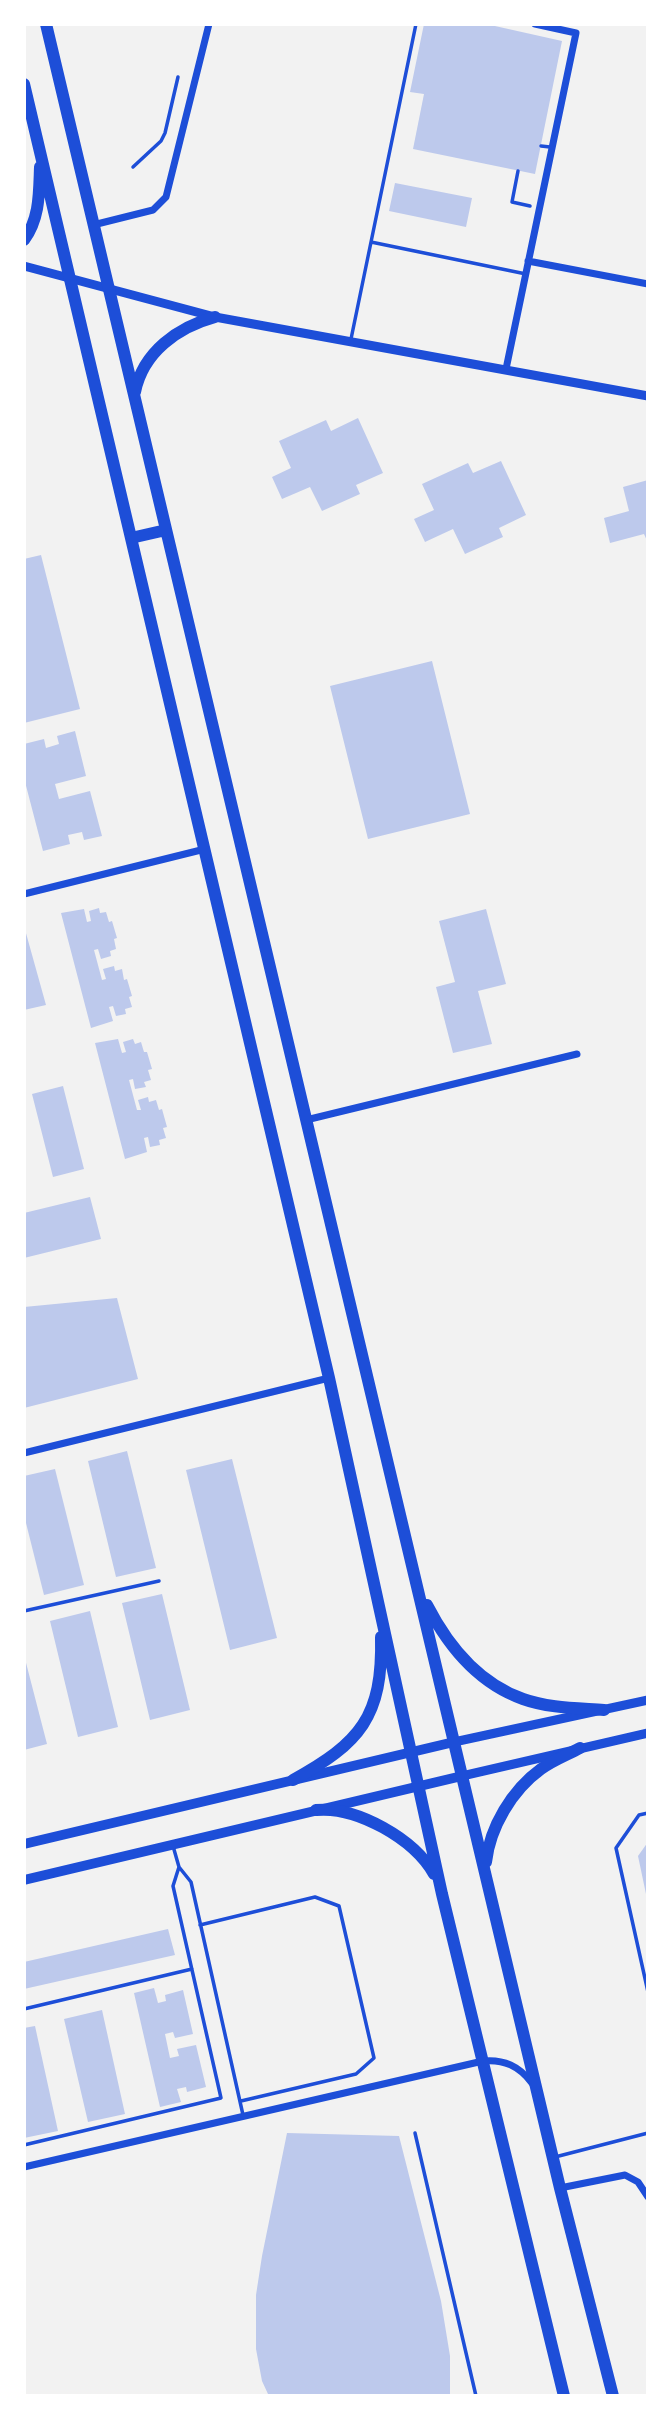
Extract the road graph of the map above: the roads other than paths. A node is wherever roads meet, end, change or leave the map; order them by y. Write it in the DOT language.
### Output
graph roads {
  1 [pos="46,24"];
  2 [pos="209,24"];
  3 [pos="416,24"];
  4 [pos="535,24"];
  5 [pos="24,84"];
  6 [pos="40,146"];
  7 [pos="541,146"];
  8 [pos="552,148"];
  9 [pos="93,225"];
  10 [pos="24,240"];
  11 [pos="371,242"];
  12 [pos="528,261"];
  13 [pos="24,266"];
  14 [pos="526,274"];
  15 [pos="69,278"];
  16 [pos="648,284"];
  17 [pos="109,289"];
  18 [pos="215,317"];
  19 [pos="351,341"];
  20 [pos="506,369"];
  21 [pos="134,396"];
  22 [pos="648,396"];
  23 [pos="166,530"];
  24 [pos="131,538"];
  25 [pos="205,849"];
  26 [pos="24,894"];
  27 [pos="577,1054"];
  28 [pos="306,1120"];
  29 [pos="330,1378"];
  30 [pos="24,1453"];
  31 [pos="159,1581"];
  32 [pos="417,1586"];
  33 [pos="379,1602"];
  34 [pos="24,1611"];
  35 [pos="648,1700"];
  36 [pos="604,1710"];
  37 [pos="648,1733"];
  38 [pos="454,1742"];
  39 [pos="580,1748"];
  40 [pos="411,1751"];
  41 [pos="462,1776"];
  42 [pos="293,1780"];
  43 [pos="419,1786"];
  44 [pos="316,1810"];
  45 [pos="648,1813"];
  46 [pos="24,1844"];
  47 [pos="173,1844"];
  48 [pos="179,1867"];
  49 [pos="485,1869"];
  50 [pos="24,1880"];
  51 [pos="442,1894"];
  52 [pos="200,1925"];
  53 [pos="192,1969"];
  54 [pos="648,1992"];
  55 [pos="24,2008"];
  56 [pos="483,2061"];
  57 [pos="536,2088"];
  58 [pos="241,2102"];
  59 [pos="244,2117"];
  60 [pos="415,2133"];
  61 [pos="648,2133"];
  62 [pos="24,2145"];
  63 [pos="553,2157"];
  64 [pos="24,2167"];
  65 [pos="560,2188"];
  66 [pos="648,2197"];
  67 [pos="476,2396"];
  68 [pos="564,2396"];
  69 [pos="613,2396"];
  1 -- 9 [label="main road"];
  2 -- 9 [label="street"];
  3 -- 11 [label="lane"];
  4 -- 8 [label="street"];
  5 -- 6 [label="main road"];
  6 -- 10 [label="main road"];
  6 -- 15 [label="main road"];
  7 -- 8 [label="lane"];
  8 -- 12 [label="street"];
  9 -- 17 [label="main road"];
  11 -- 14 [label="lane"];
  11 -- 19 [label="lane"];
  12 -- 14 [label="street"];
  12 -- 16 [label="street"];
  13 -- 15 [label="street"];
  14 -- 20 [label="street"];
  15 -- 17 [label="street"];
  15 -- 24 [label="main road"];
  17 -- 18 [label="street"];
  17 -- 21 [label="main road"];
  18 -- 19 [label="street"];
  18 -- 21 [label="main road"];
  19 -- 20 [label="street"];
  20 -- 22 [label="street"];
  21 -- 23 [label="main road"];
  23 -- 24 [label="main road"];
  23 -- 28 [label="main road"];
  24 -- 25 [label="main road"];
  25 -- 26 [label="street"];
  25 -- 29 [label="main road"];
  27 -- 28 [label="street"];
  28 -- 32 [label="main road"];
  29 -- 30 [label="street"];
  29 -- 33 [label="main road"];
  31 -- 34 [label="lane"];
  32 -- 36 [label="main road"];
  32 -- 38 [label="main road"];
  33 -- 40 [label="main road"];
  33 -- 42 [label="main road"];
  35 -- 36 [label="street"];
  36 -- 38 [label="street"];
  37 -- 39 [label="street"];
  38 -- 40 [label="main road"];
  38 -- 41 [label="main road"];
  39 -- 41 [label="street"];
  39 -- 49 [label="main road"];
  40 -- 42 [label="main road"];
  40 -- 43 [label="main road"];
  41 -- 43 [label="main road"];
  41 -- 49 [label="main road"];
  42 -- 46 [label="main road"];
  43 -- 44 [label="main road"];
  43 -- 51 [label="main road"];
  44 -- 47 [label="main road"];
  44 -- 51 [label="main road"];
  45 -- 54 [label="lane"];
  47 -- 48 [label="lane"];
  47 -- 50 [label="main road"];
  48 -- 52 [label="lane"];
  48 -- 53 [label="lane"];
  49 -- 57 [label="main road"];
  51 -- 56 [label="main road"];
  52 -- 58 [label="lane"];
  52 -- 58 [label="lane"];
  53 -- 55 [label="lane"];
  53 -- 62 [label="lane"];
  56 -- 57 [label="street"];
  56 -- 59 [label="street"];
  56 -- 68 [label="main road"];
  57 -- 63 [label="main road"];
  58 -- 59 [label="lane"];
  59 -- 64 [label="street"];
  60 -- 67 [label="lane"];
  61 -- 63 [label="lane"];
  63 -- 65 [label="main road"];
  65 -- 66 [label="street"];
  65 -- 69 [label="main road"];
}
